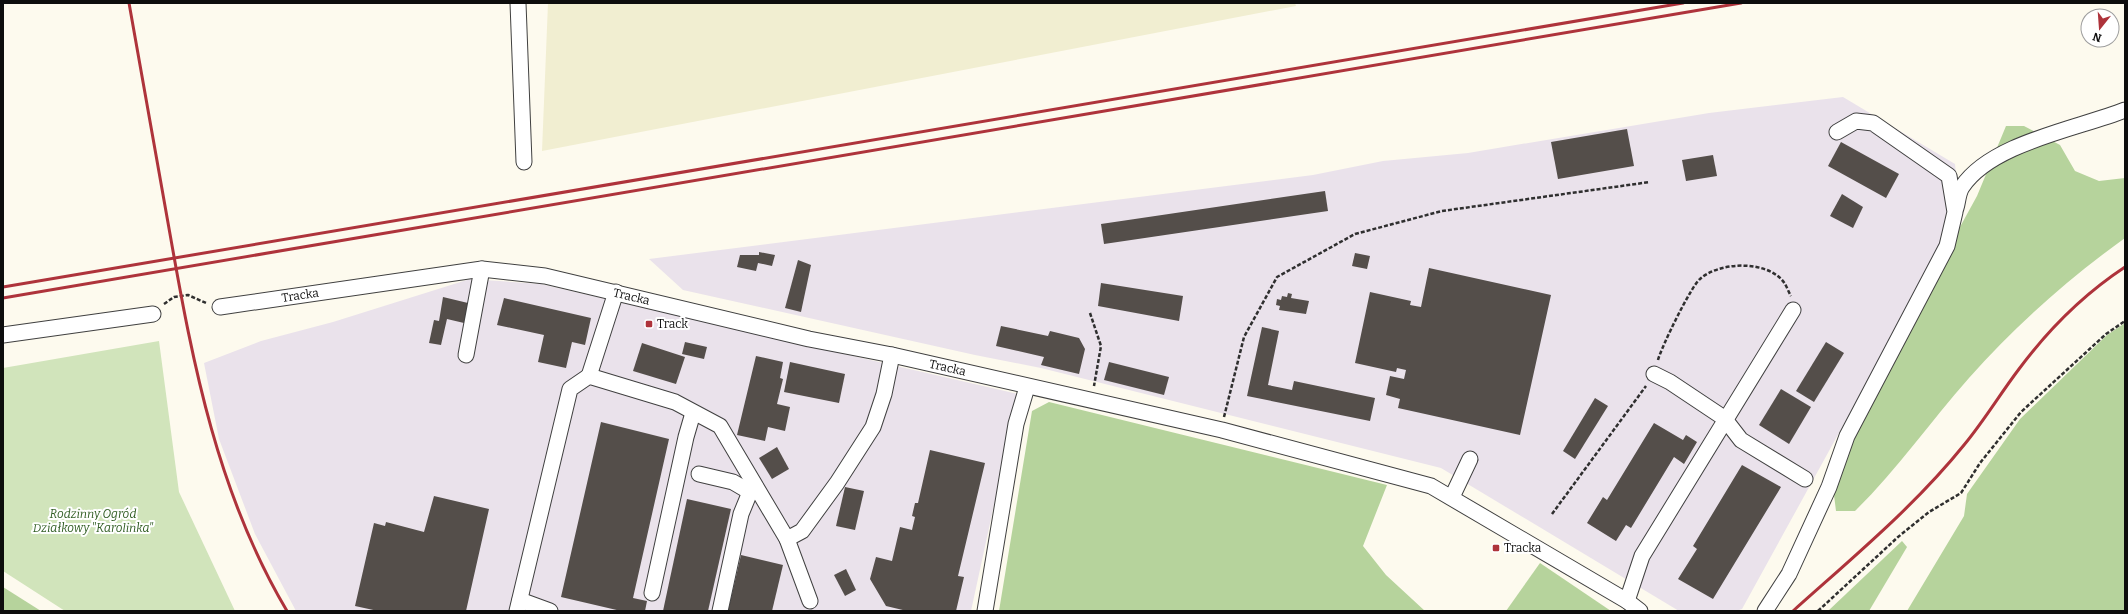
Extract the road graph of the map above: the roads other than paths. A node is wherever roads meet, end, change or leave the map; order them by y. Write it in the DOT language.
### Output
graph roads {
  1 [pos="518,3"];
  2 [pos="2125,110"];
  3 [pos="1837,132"];
  4 [pos="524,162"];
  5 [pos="1955,212"];
  6 [pos="482,270"];
  7 [pos="616,292"];
  8 [pos="220,306"];
  9 [pos="1793,310"];
  10 [pos="153,314"];
  11 [pos="3,335"];
  12 [pos="466,355"];
  13 [pos="892,355"];
  14 [pos="1654,374"];
  15 [pos="589,376"];
  16 [pos="1027,387"];
  17 [pos="693,413"];
  18 [pos="1724,418"];
  19 [pos="1470,459"];
  20 [pos="699,474"];
  21 [pos="1805,479"];
  22 [pos="753,490"];
  23 [pos="1452,497"];
  24 [pos="787,539"];
  25 [pos="652,593"];
  26 [pos="1627,601"];
  27 [pos="810,602"];
  28 [pos="518,605"];
  29 [pos="550,611"];
  30 [pos="720,611"];
  31 [pos="984,611"];
  32 [pos="1640,611"];
  33 [pos="1765,611"];
  1 -- 4 [label="street"];
  2 -- 5 [label="street"];
  3 -- 5 [label="street"];
  5 -- 33 [label="street"];
  6 -- 7 [label="street, Tracka"];
  6 -- 8 [label="street, Tracka"];
  6 -- 12 [label="street"];
  7 -- 13 [label="street, Tracka"];
  7 -- 15 [label="street"];
  9 -- 18 [label="street"];
  10 -- 11 [label="street"];
  13 -- 16 [label="street, Tracka"];
  13 -- 24 [label="street"];
  14 -- 18 [label="street"];
  15 -- 17 [label="street"];
  15 -- 28 [label="street"];
  16 -- 23 [label="street, Tracka"];
  16 -- 31 [label="street"];
  17 -- 22 [label="street"];
  17 -- 25 [label="street"];
  18 -- 21 [label="street"];
  18 -- 26 [label="street"];
  19 -- 23 [label="street"];
  20 -- 22 [label="street"];
  22 -- 24 [label="street"];
  22 -- 30 [label="street"];
  23 -- 26 [label="street, Tracka"];
  24 -- 27 [label="street"];
  26 -- 32 [label="street, Tracka"];
  28 -- 29 [label="street"];
}
